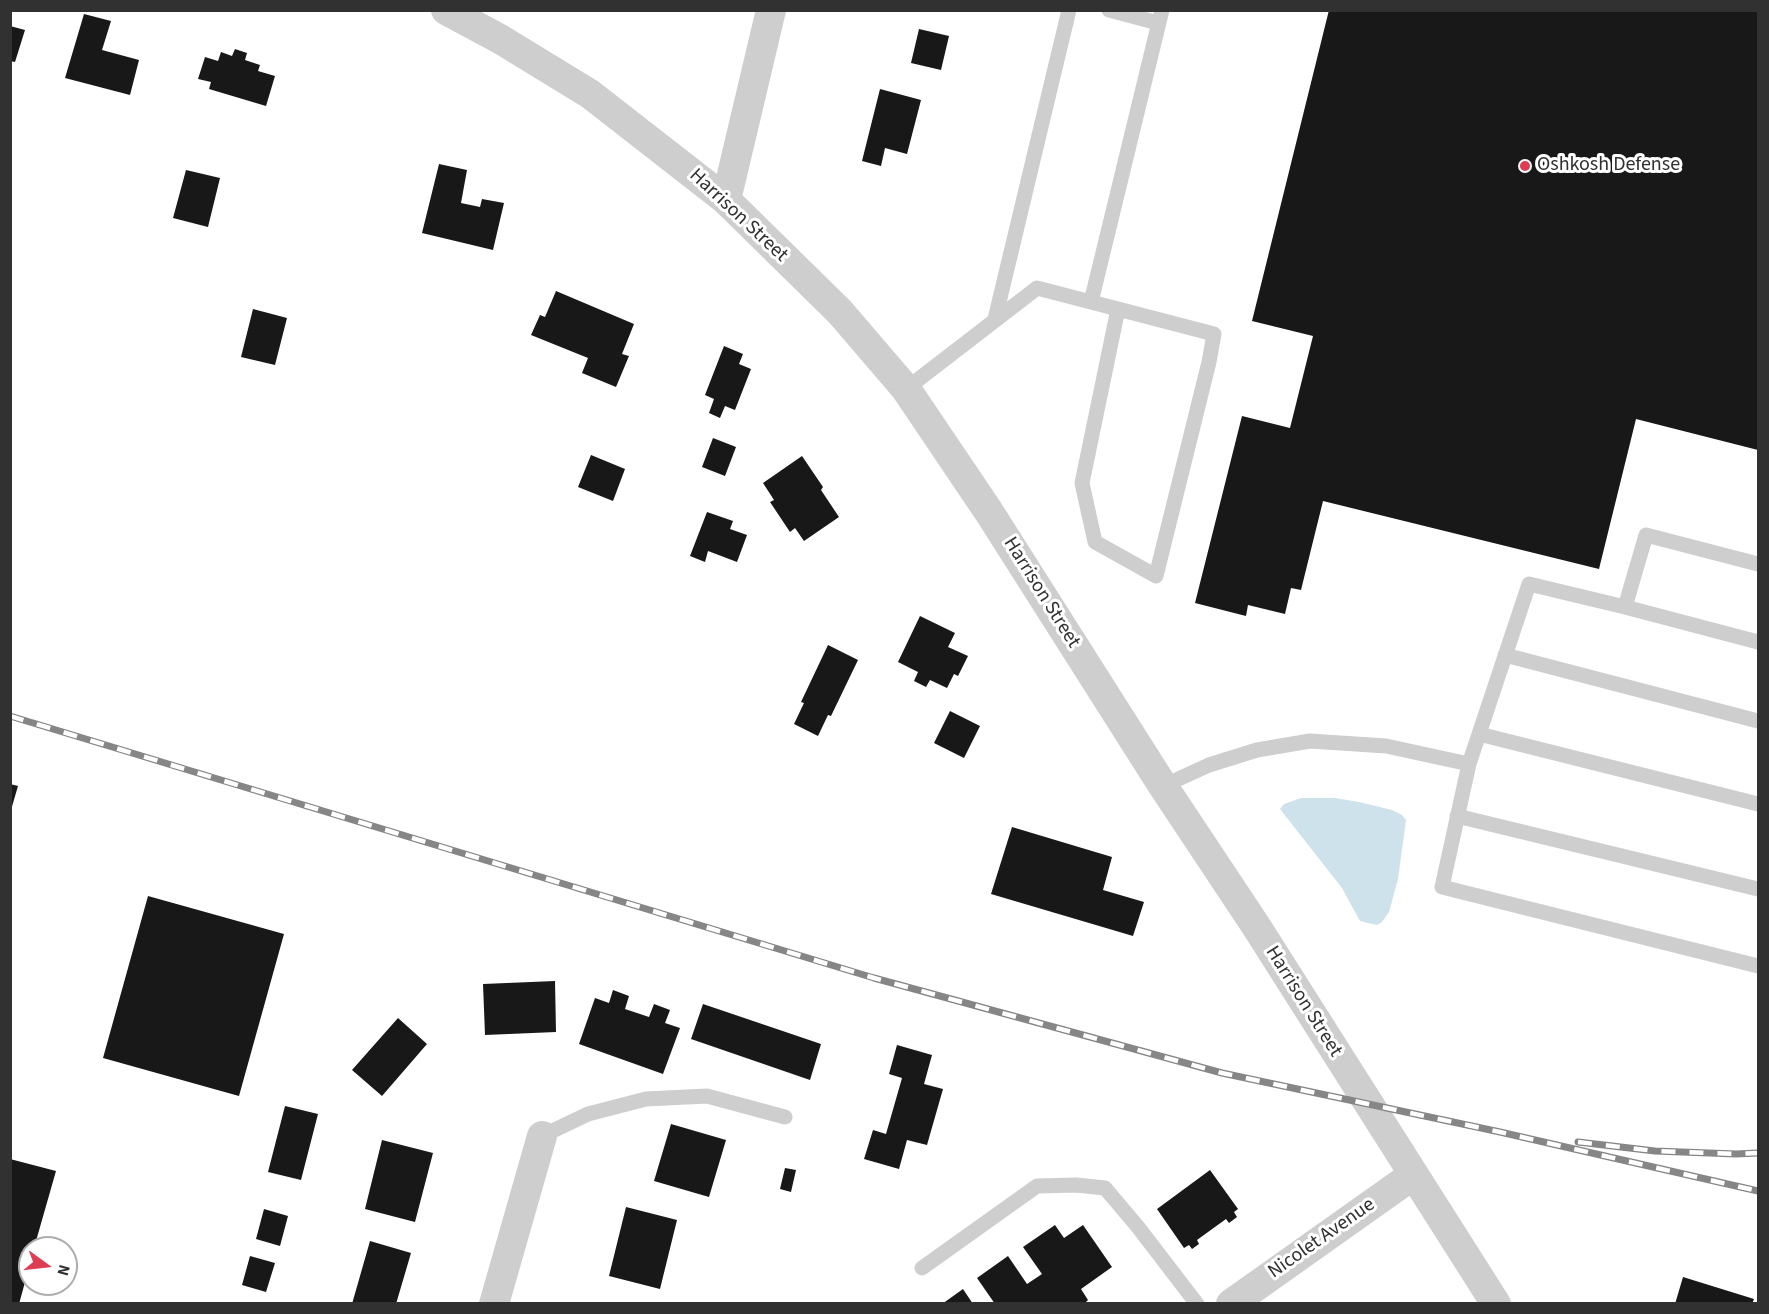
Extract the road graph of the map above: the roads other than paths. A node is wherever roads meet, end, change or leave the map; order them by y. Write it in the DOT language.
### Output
graph roads {
  1 [pos="446,10"];
  2 [pos="771,10"];
  3 [pos="1069,10"];
  4 [pos="1108,10"];
  5 [pos="1160,17"];
  6 [pos="726,200"];
  7 [pos="1091,302"];
  8 [pos="1118,309"];
  9 [pos="995,319"];
  10 [pos="906,389"];
  11 [pos="1758,564"];
  12 [pos="1624,607"];
  13 [pos="1758,642"];
  14 [pos="1505,655"];
  15 [pos="1758,721"];
  16 [pos="1479,734"];
  17 [pos="1469,764"];
  18 [pos="1163,786"];
  19 [pos="1758,804"];
  20 [pos="1457,816"];
  21 [pos="1758,889"];
  22 [pos="1758,966"];
  23 [pos="785,1117"];
  24 [pos="542,1136"];
  25 [pos="1413,1175"];
  26 [pos="922,1268"];
  27 [pos="494,1304"];
  28 [pos="1197,1304"];
  29 [pos="1231,1304"];
  30 [pos="1496,1304"];
  1 -- 6 [label="street, Harrison Street"];
  2 -- 6 [label="street"];
  3 -- 9 [label="lane"];
  4 -- 5 [label="lane"];
  5 -- 7 [label="lane"];
  6 -- 10 [label="street, Harrison Street"];
  7 -- 8 [label="lane"];
  7 -- 9 [label="lane"];
  8 -- 8 [label="lane"];
  9 -- 10 [label="lane"];
  10 -- 18 [label="street, Harrison Street"];
  11 -- 12 [label="lane"];
  12 -- 13 [label="lane"];
  12 -- 14 [label="lane"];
  14 -- 15 [label="lane"];
  14 -- 16 [label="lane"];
  16 -- 17 [label="lane"];
  16 -- 19 [label="lane"];
  17 -- 18 [label="lane"];
  17 -- 20 [label="lane"];
  18 -- 25 [label="street, Harrison Street"];
  20 -- 21 [label="lane"];
  20 -- 22 [label="lane"];
  23 -- 24 [label="lane"];
  24 -- 27 [label="street"];
  25 -- 29 [label="street, Nicolet Avenue"];
  25 -- 30 [label="street, Harrison Street"];
  26 -- 28 [label="lane"];
}
